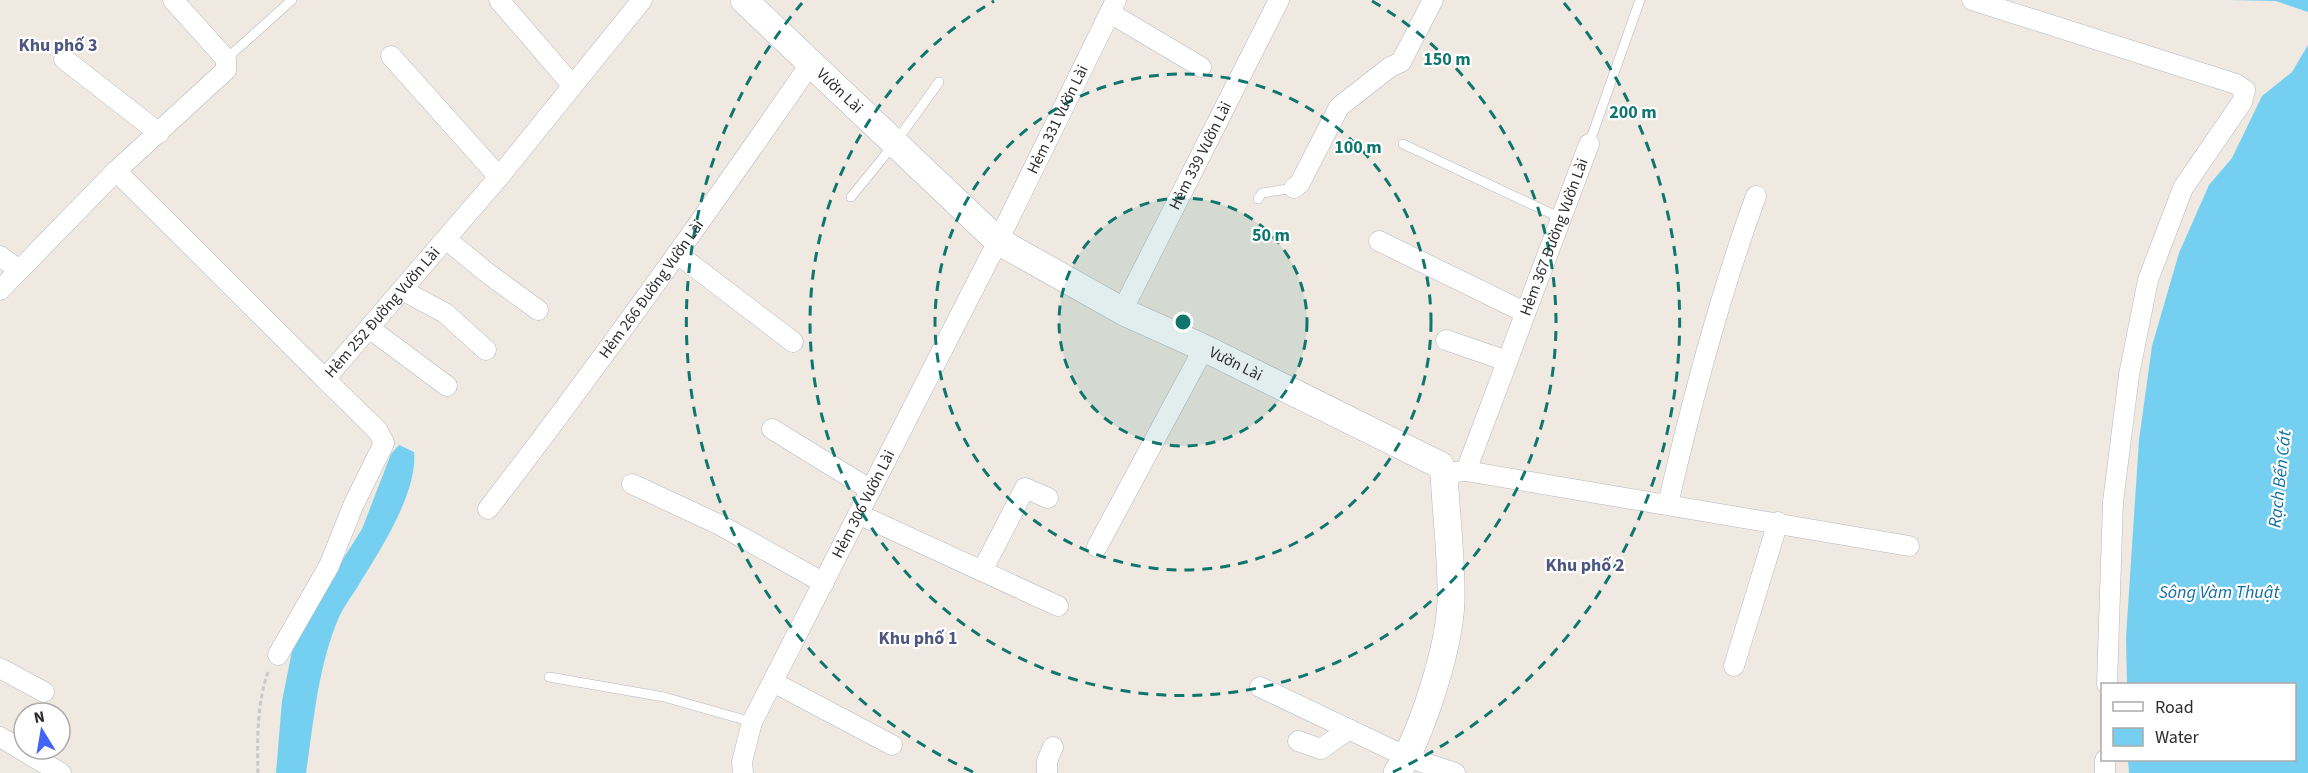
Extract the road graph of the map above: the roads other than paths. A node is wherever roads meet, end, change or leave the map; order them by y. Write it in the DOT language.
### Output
graph roads {
  1 [pos="172,0"];
  2 [pos="292,0"];
  3 [pos="499,0"];
  4 [pos="642,0"];
  5 [pos="744,0"];
  6 [pos="1279,0"];
  7 [pos="1433,0"];
  8 [pos="1640,0"];
  9 [pos="1972,0"];
  10 [pos="1113,4"];
  11 [pos="391,56"];
  12 [pos="64,59"];
  13 [pos="226,59"];
  14 [pos="811,63"];
  15 [pos="1201,67"];
  16 [pos="939,82"];
  17 [pos="572,85"];
  18 [pos="159,133"];
  19 [pos="895,143"];
  20 [pos="1403,144"];
  21 [pos="1589,144"];
  22 [pos="116,171"];
  23 [pos="499,177"];
  24 [pos="1294,188"];
  25 [pos="1756,196"];
  26 [pos="851,197"];
  27 [pos="1258,199"];
  28 [pos="1563,219"];
  29 [pos="446,239"];
  30 [pos="998,241"];
  31 [pos="1378,241"];
  32 [pos="679,255"];
  33 [pos="0,256"];
  34 [pos="19,270"];
  35 [pos="0,290"];
  36 [pos="402,290"];
  37 [pos="538,310"];
  38 [pos="1122,311"];
  39 [pos="1524,312"];
  40 [pos="369,328"];
  41 [pos="1446,340"];
  42 [pos="793,342"];
  43 [pos="1204,348"];
  44 [pos="486,350"];
  45 [pos="1507,361"];
  46 [pos="325,379"];
  47 [pos="447,386"];
  48 [pos="772,429"];
  49 [pos="1455,472"];
  50 [pos="632,484"];
  51 [pos="871,490"];
  52 [pos="1048,498"];
  53 [pos="1668,504"];
  54 [pos="488,509"];
  55 [pos="858,514"];
  56 [pos="1776,528"];
  57 [pos="1909,546"];
  58 [pos="1097,547"];
  59 [pos="982,572"];
  60 [pos="824,583"];
  61 [pos="1058,606"];
  62 [pos="278,655"];
  63 [pos="1734,666"];
  64 [pos="0,668"];
  65 [pos="549,677"];
  66 [pos="773,682"];
  67 [pos="2107,683"];
  68 [pos="1260,687"];
  69 [pos="44,692"];
  70 [pos="752,722"];
  71 [pos="1349,729"];
  72 [pos="0,737"];
  73 [pos="1298,741"];
  74 [pos="892,745"];
  75 [pos="1053,747"];
  76 [pos="1402,765"];
  77 [pos="62,773"];
  78 [pos="742,773"];
  79 [pos="1047,773"];
  80 [pos="1455,773"];
  1 -- 13 [label="street"];
  2 -- 13 [label="lane"];
  3 -- 17 [label="street"];
  4 -- 17 [label="street, Hẻm 252 Đường Vườn Lài"];
  5 -- 14 [label="main road, Vườn Lài"];
  6 -- 38 [label="street, Hẻm 339 Vườn Lài"];
  7 -- 24 [label="street"];
  8 -- 21 [label="lane, Hẻm 367 Đường Vườn Lài"];
  9 -- 67 [label="street"];
  10 -- 15 [label="street"];
  10 -- 30 [label="street, Hẻm 331 Vườn Lài"];
  11 -- 23 [label="street"];
  12 -- 18 [label="street"];
  13 -- 18 [label="street"];
  14 -- 19 [label="main road, Vườn Lài"];
  14 -- 32 [label="street, Hẻm 266 Đường Vườn Lài"];
  16 -- 19 [label="lane"];
  17 -- 23 [label="street, Hẻm 252 Đường Vườn Lài"];
  18 -- 22 [label="street"];
  19 -- 26 [label="lane"];
  19 -- 30 [label="main road, Vườn Lài"];
  20 -- 28 [label="lane"];
  21 -- 28 [label="street, Hẻm 367 Đường Vườn Lài"];
  22 -- 34 [label="street"];
  22 -- 46 [label="street, Hẻm 252 Đường Vườn Lài"];
  23 -- 29 [label="street, Hẻm 252 Đường Vườn Lài"];
  24 -- 27 [label="lane"];
  25 -- 53 [label="street"];
  28 -- 39 [label="street, Hẻm 367 Đường Vườn Lài"];
  29 -- 36 [label="street, Hẻm 252 Đường Vườn Lài"];
  29 -- 37 [label="street"];
  30 -- 38 [label="main road, Vườn Lài"];
  30 -- 51 [label="street, Hẻm 306 Vườn Lài"];
  31 -- 39 [label="street"];
  32 -- 42 [label="street"];
  32 -- 54 [label="street, Hẻm 266 Đường Vườn Lài"];
  33 -- 34 [label="street"];
  34 -- 35 [label="street"];
  36 -- 40 [label="street, Hẻm 252 Đường Vườn Lài"];
  36 -- 44 [label="street"];
  38 -- 43 [label="main road, Vườn Lài"];
  39 -- 45 [label="street, Hẻm 367 Đường Vườn Lài"];
  40 -- 46 [label="street, Hẻm 252 Đường Vườn Lài"];
  40 -- 47 [label="street"];
  41 -- 45 [label="street"];
  43 -- 49 [label="main road, Vườn Lài"];
  43 -- 58 [label="street"];
  45 -- 49 [label="street, Hẻm 367 Đường Vườn Lài"];
  46 -- 62 [label="street"];
  48 -- 51 [label="street"];
  49 -- 53 [label="street"];
  49 -- 76 [label="main road"];
  50 -- 60 [label="street"];
  51 -- 55 [label="street, Hẻm 306 Vườn Lài"];
  52 -- 59 [label="street"];
  53 -- 56 [label="street"];
  55 -- 59 [label="street"];
  55 -- 60 [label="street, Hẻm 306 Vườn Lài"];
  56 -- 57 [label="street"];
  56 -- 63 [label="street"];
  59 -- 61 [label="street"];
  60 -- 66 [label="street, Hẻm 306 Vườn Lài"];
  64 -- 69 [label="street"];
  65 -- 70 [label="lane"];
  66 -- 70 [label="street, Hẻm 306 Vườn Lài"];
  66 -- 74 [label="street"];
  68 -- 71 [label="street"];
  70 -- 78 [label="street, Hẻm 306 Vườn Lài"];
  71 -- 73 [label="street"];
  71 -- 76 [label="street"];
  72 -- 77 [label="street"];
  75 -- 79 [label="street"];
  76 -- 80 [label="street"];
}
